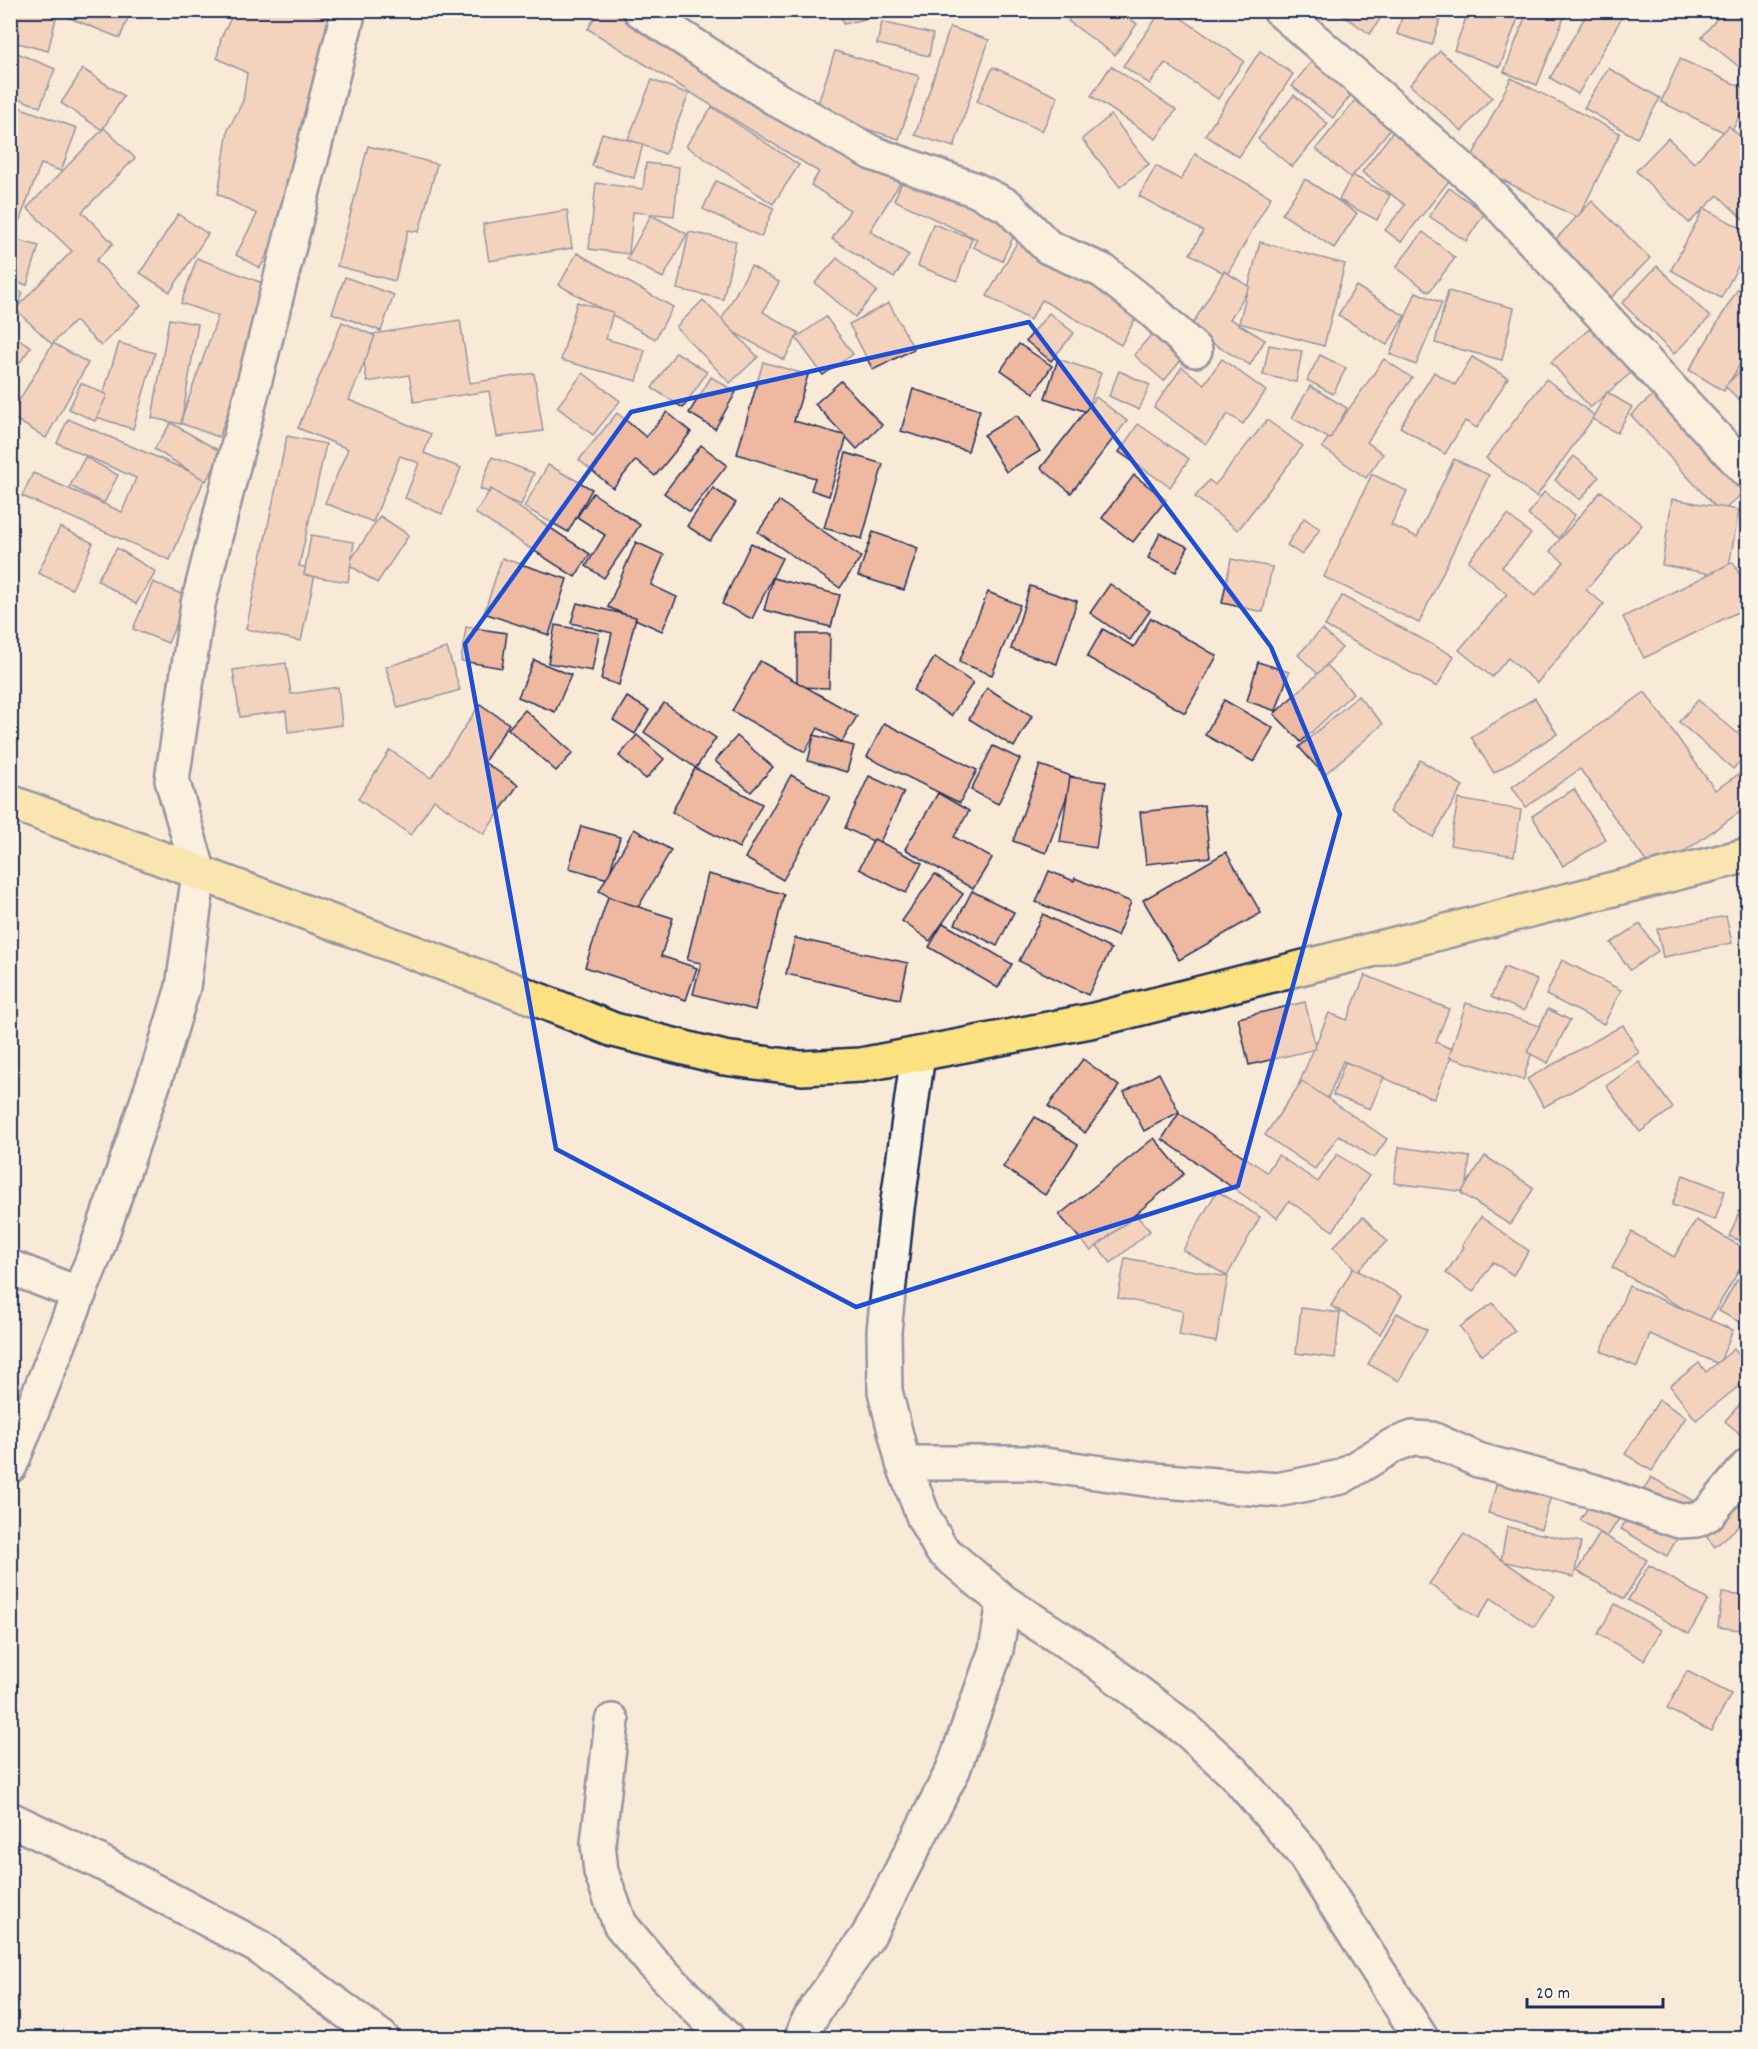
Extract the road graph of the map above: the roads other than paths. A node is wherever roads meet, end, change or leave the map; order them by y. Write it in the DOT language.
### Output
graph roads {
  1 [pos="349,10"];
  2 [pos="640,10"];
  3 [pos="1280,10"];
  4 [pos="1195,350"];
  5 [pos="1748,472"];
  6 [pos="10,802"];
  7 [pos="1748,855"];
  8 [pos="199,873"];
  9 [pos="918,1054"];
  10 [pos="10,1267"];
  11 [pos="79,1294"];
  12 [pos="903,1463"];
  13 [pos="10,1466"];
  14 [pos="1748,1466"];
  15 [pos="1004,1602"];
  16 [pos="612,1721"];
  17 [pos="10,1819"];
  18 [pos="382,2038"];
  19 [pos="726,2038"];
  20 [pos="802,2038"];
  21 [pos="1421,2038"];
  1 -- 8 [label="street"];
  2 -- 4 [label="street"];
  3 -- 5 [label="street"];
  6 -- 8 [label="main road"];
  7 -- 9 [label="main road"];
  8 -- 9 [label="main road"];
  8 -- 11 [label="street"];
  9 -- 12 [label="street"];
  10 -- 11 [label="street"];
  11 -- 13 [label="street"];
  12 -- 14 [label="street"];
  12 -- 15 [label="street"];
  15 -- 20 [label="street"];
  15 -- 21 [label="street"];
  16 -- 19 [label="street"];
  17 -- 18 [label="street"];
}
